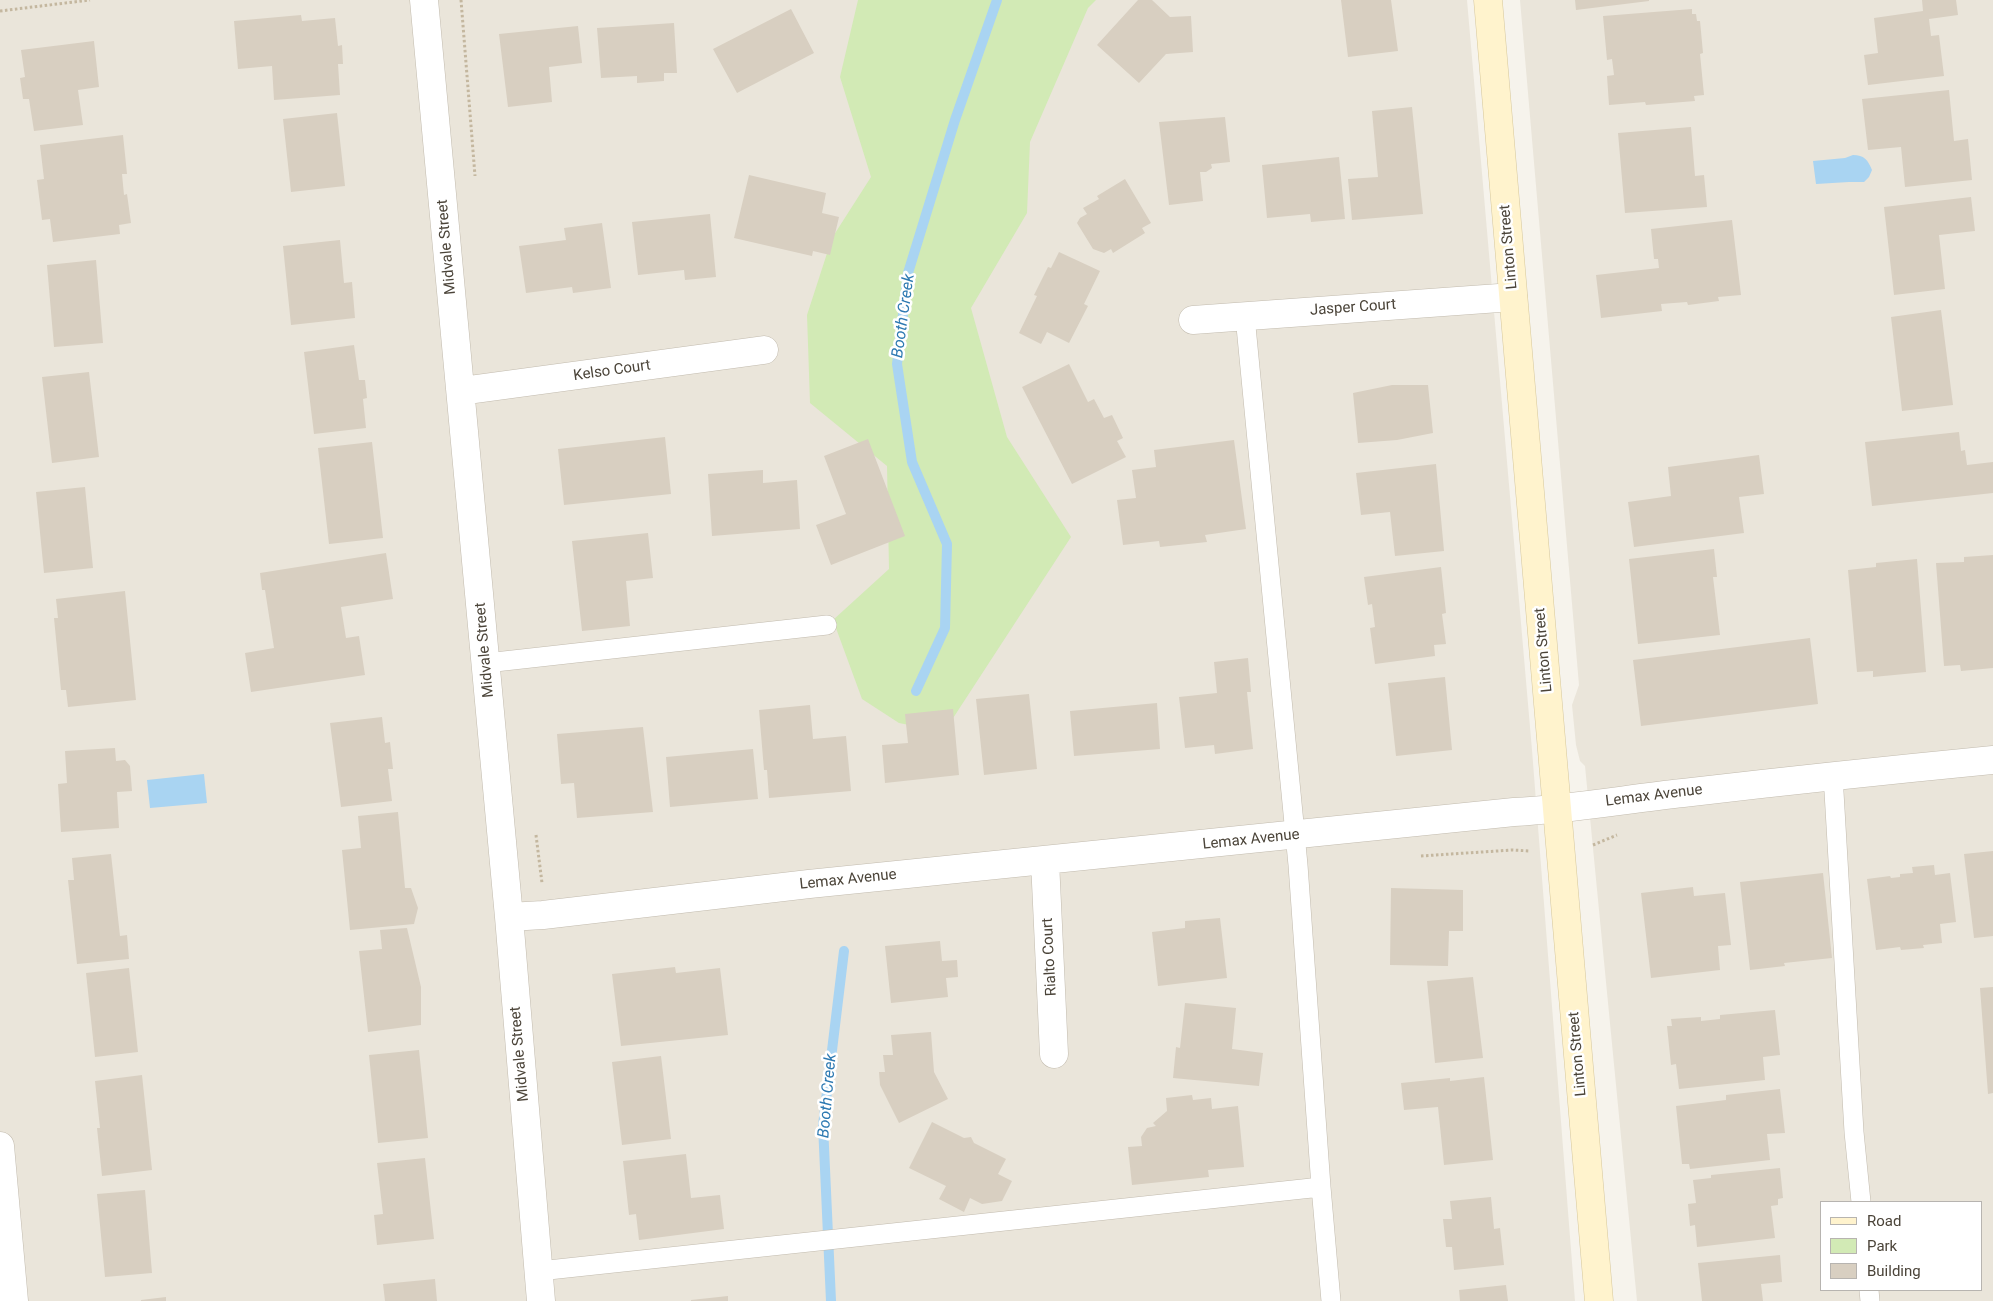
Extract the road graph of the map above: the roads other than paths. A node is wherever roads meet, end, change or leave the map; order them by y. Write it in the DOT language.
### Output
graph roads {
  1 [pos="424,0"];
  2 [pos="1488,0"];
  3 [pos="1513,297"];
  4 [pos="1245,316"];
  5 [pos="1192,320"];
  6 [pos="764,350"];
  7 [pos="461,391"];
  8 [pos="828,625"];
  9 [pos="486,663"];
  10 [pos="1993,760"];
  11 [pos="1834,775"];
  12 [pos="1558,809"];
  13 [pos="1294,836"];
  14 [pos="1045,861"];
  15 [pos="509,917"];
  16 [pos="1054,1054"];
  17 [pos="0,1146"];
  18 [pos="1321,1186"];
  19 [pos="1861,1201"];
  20 [pos="538,1270"];
  21 [pos="14,1301"];
  22 [pos="541,1301"];
  23 [pos="1331,1301"];
  24 [pos="1599,1301"];
  1 -- 7 [label="street, Midvale Street"];
  2 -- 3 [label="street, Linton Street"];
  3 -- 4 [label="street, Jasper Court"];
  3 -- 12 [label="street, Linton Street"];
  4 -- 5 [label="street, Jasper Court"];
  4 -- 13 [label="lane"];
  6 -- 7 [label="street, Kelso Court"];
  7 -- 9 [label="street, Midvale Street"];
  8 -- 9 [label="lane"];
  9 -- 15 [label="street, Midvale Street"];
  10 -- 11 [label="street, Lemax Avenue"];
  11 -- 12 [label="street, Lemax Avenue"];
  11 -- 19 [label="lane"];
  12 -- 13 [label="street, Lemax Avenue"];
  12 -- 24 [label="street, Linton Street"];
  13 -- 14 [label="street, Lemax Avenue"];
  13 -- 18 [label="lane"];
  14 -- 15 [label="street, Lemax Avenue"];
  14 -- 16 [label="street, Rialto Court"];
  15 -- 20 [label="street, Midvale Street"];
  17 -- 21 [label="street"];
  18 -- 20 [label="lane"];
  18 -- 23 [label="lane"];
  20 -- 22 [label="street, Midvale Street"];
}
